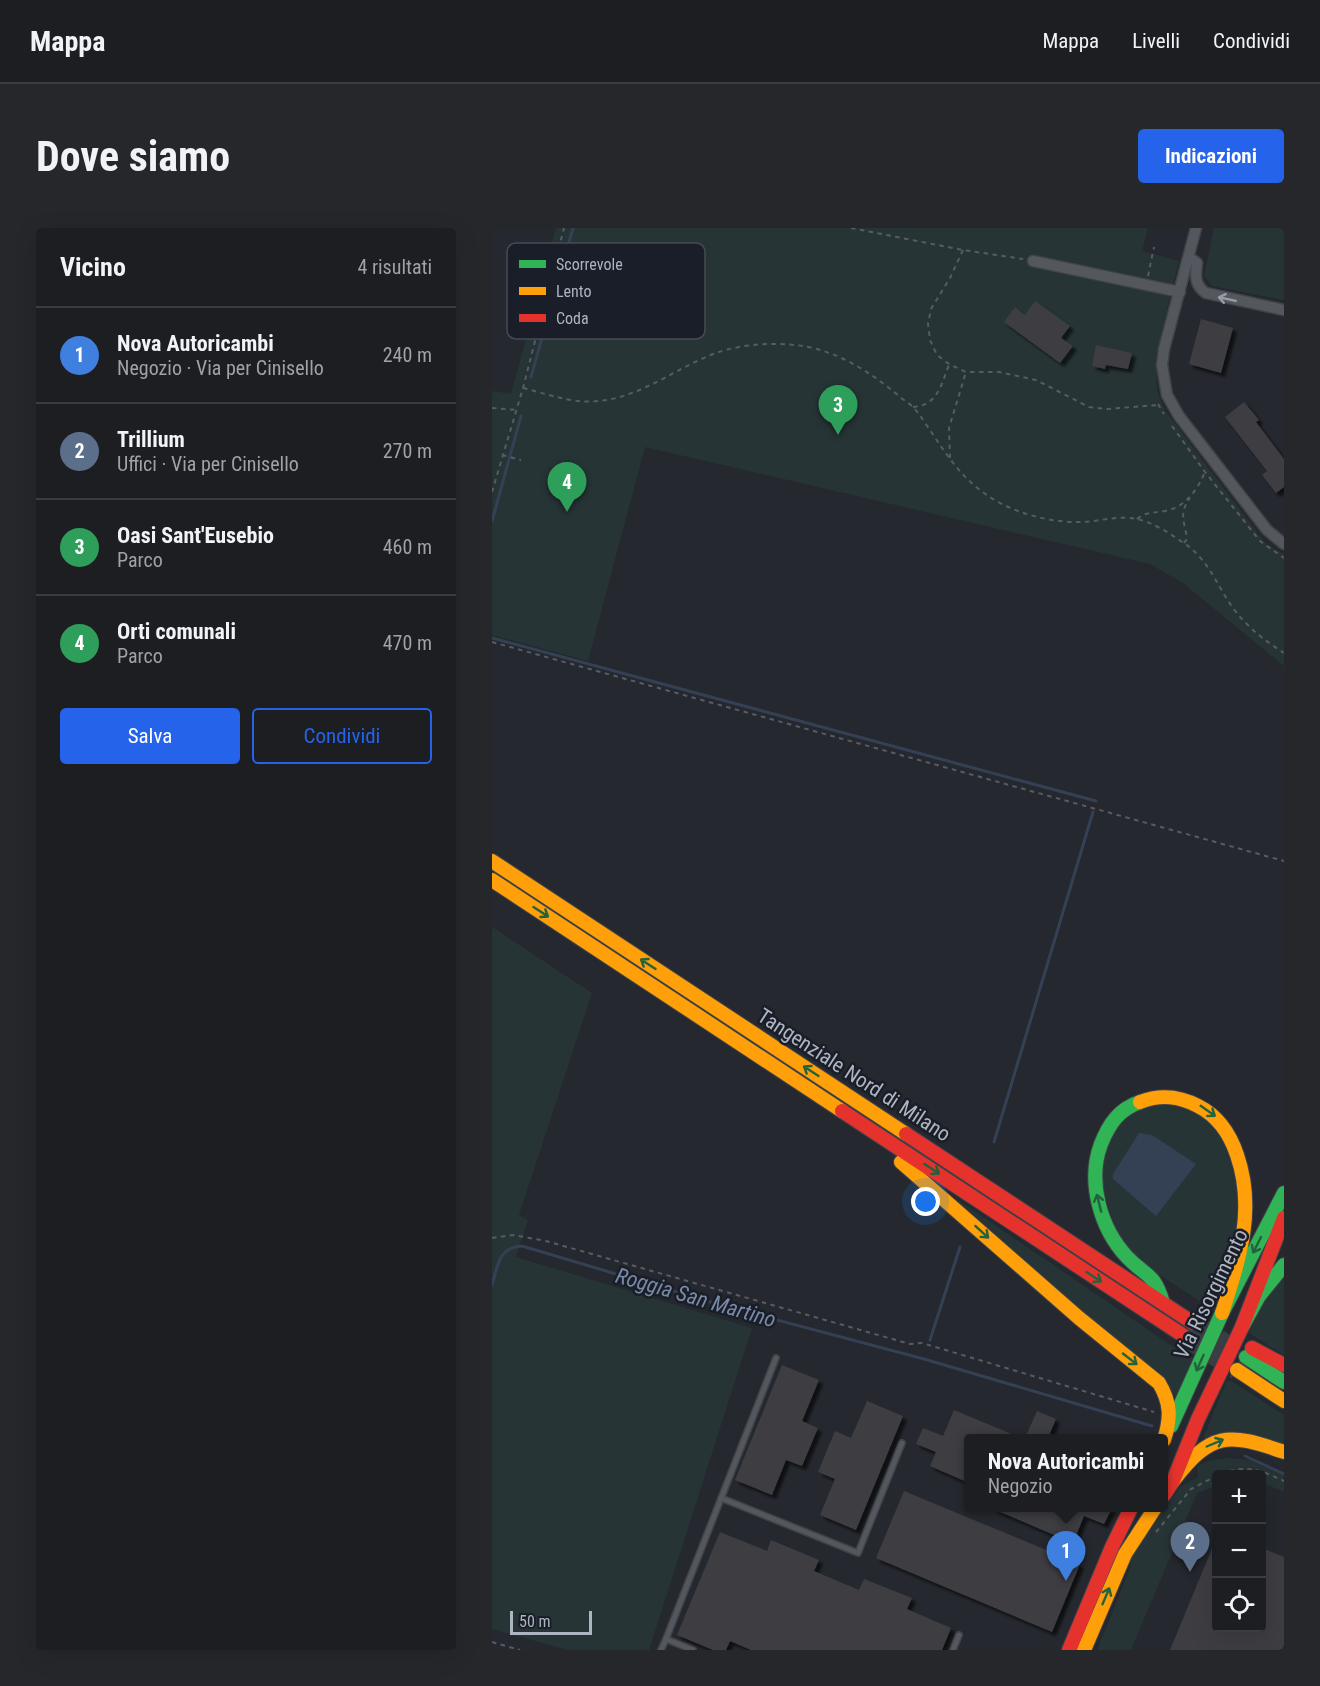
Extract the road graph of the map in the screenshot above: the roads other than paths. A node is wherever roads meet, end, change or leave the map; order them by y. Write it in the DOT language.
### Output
graph roads {
  1 [pos="1196,228"];
  2 [pos="1189,256"];
  3 [pos="1033,261"];
  4 [pos="1180,292"];
  5 [pos="1284,310"];
  6 [pos="1284,544"];
  7 [pos="492,861"];
  8 [pos="492,880"];
  9 [pos="667,995"];
  10 [pos="1284,1193"];
  11 [pos="1284,1218"];
  12 [pos="1284,1265"];
  13 [pos="1163,1303"];
  14 [pos="1222,1313"];
  15 [pos="1193,1323"];
  16 [pos="1242,1327"];
  17 [pos="1184,1336"];
  18 [pos="776,1358"];
  19 [pos="1284,1365"];
  20 [pos="1237,1370"];
  21 [pos="1284,1382"];
  22 [pos="1284,1401"];
  23 [pos="1166,1434"];
  24 [pos="1168,1434"];
  25 [pos="902,1443"];
  26 [pos="1284,1452"];
  27 [pos="1173,1481"];
  28 [pos="1168,1489"];
  29 [pos="721,1498"];
  30 [pos="1129,1512"];
  31 [pos="1152,1512"];
  32 [pos="959,1635"];
  33 [pos="666,1639"];
  34 [pos="662,1650"];
  35 [pos="693,1650"];
  36 [pos="952,1650"];
  37 [pos="1069,1650"];
  38 [pos="1084,1650"];
  1 -- 2 [label="street"];
  2 -- 4 [label="street"];
  5 -- 2 [label="street, one-way"];
  3 -- 4 [label="street"];
  4 -- 6 [label="street"];
  13 -- 7 [label="main road, Tangenziale Nord di Milano, one-way"];
  8 -- 9 [label="main road, Tangenziale Nord di Milano, one-way"];
  9 -- 17 [label="main road, Tangenziale Nord di Milano, one-way"];
  9 -- 23 [label="main road, one-way"];
  10 -- 14 [label="main road, Via Risorgimento, one-way"];
  11 -- 16 [label="main road, Via Risorgimento"];
  12 -- 16 [label="main road"];
  13 -- 14 [label="main road, one-way"];
  13 -- 15 [label="main road, Tangenziale Nord di Milano"];
  14 -- 24 [label="main road, Via Risorgimento, one-way"];
  16 -- 27 [label="main road, Via Risorgimento"];
  18 -- 29 [label="lane"];
  19 -- 21 [label="main road"];
  20 -- 22 [label="main road"];
  25 -- 29 [label="lane"];
  27 -- 26 [label="main road, one-way"];
  27 -- 28 [label="main road"];
  29 -- 33 [label="lane"];
  30 -- 37 [label="main road"];
  38 -- 31 [label="main road, one-way"];
  32 -- 36 [label="lane"];
  33 -- 34 [label="lane"];
  33 -- 35 [label="lane"];
}
